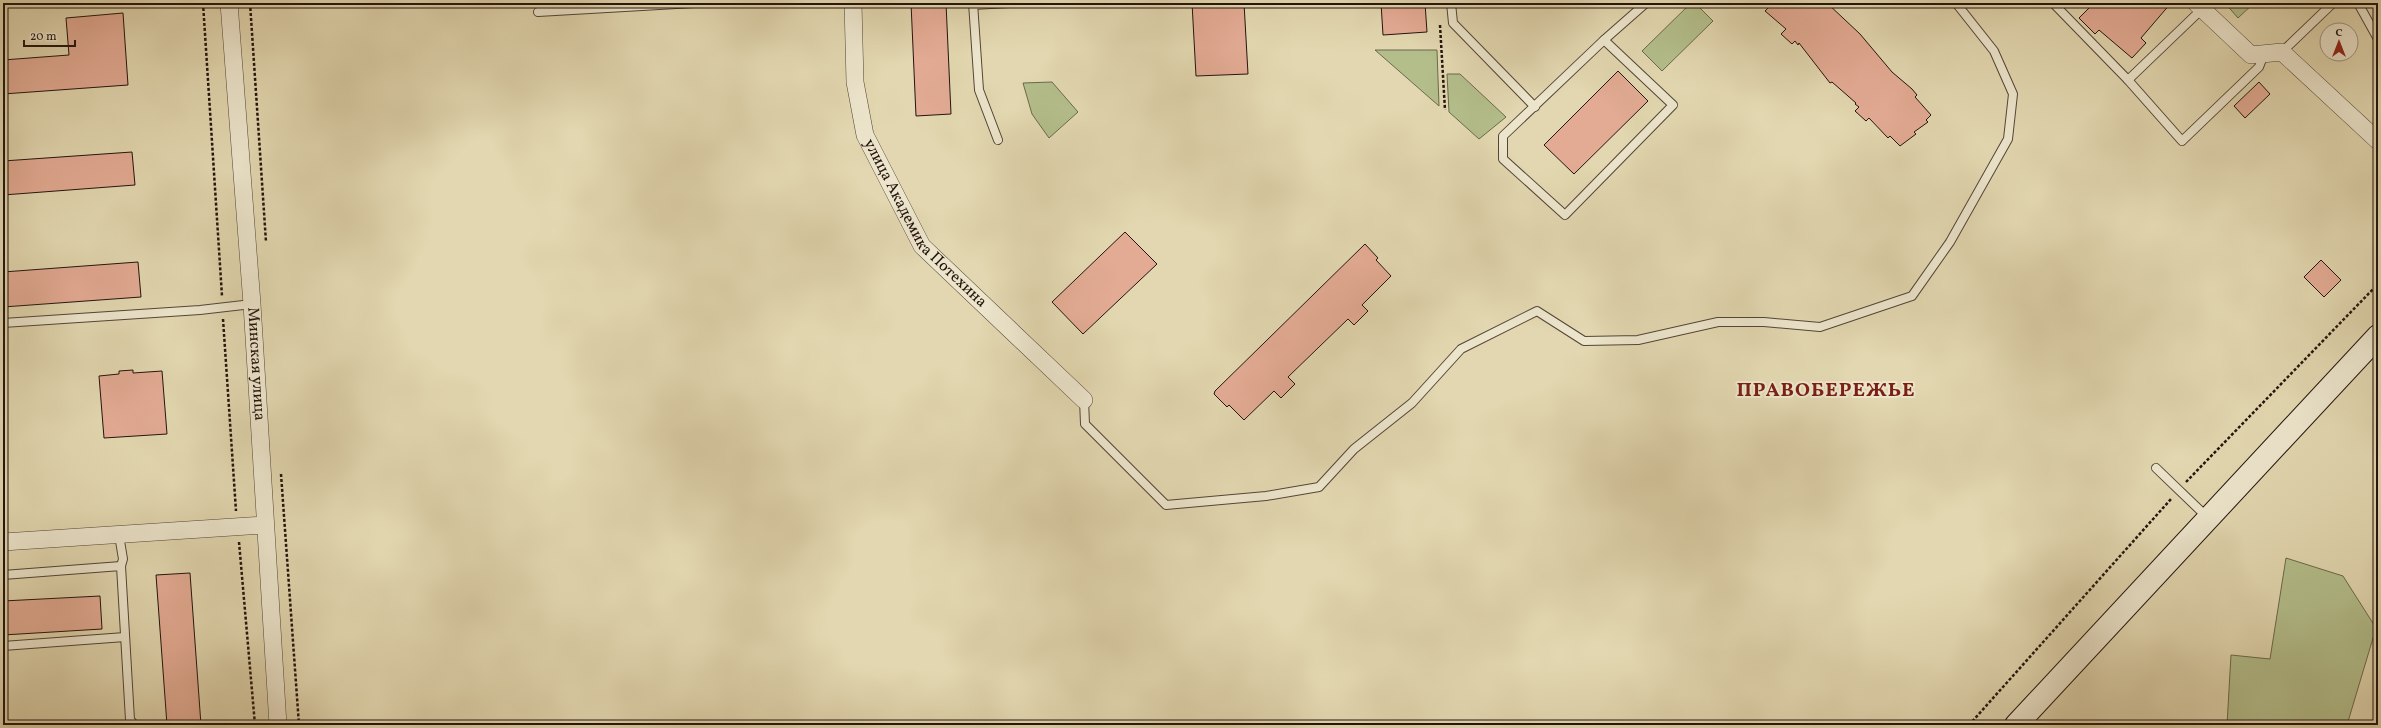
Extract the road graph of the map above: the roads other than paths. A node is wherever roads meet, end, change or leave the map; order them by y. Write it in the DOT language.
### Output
graph roads {
  1 [pos="229,3"];
  2 [pos="694,3"];
  3 [pos="853,3"];
  4 [pos="1009,3"];
  5 [pos="1451,3"];
  6 [pos="1646,3"];
  7 [pos="1956,3"];
  8 [pos="2053,3"];
  9 [pos="2334,3"];
  10 [pos="2358,3"];
  11 [pos="973,4"];
  12 [pos="2199,6"];
  13 [pos="538,12"];
  14 [pos="2378,39"];
  15 [pos="1604,40"];
  16 [pos="2282,52"];
  17 [pos="2264,54"];
  18 [pos="2128,80"];
  19 [pos="1535,107"];
  20 [pos="998,140"];
  21 [pos="2378,141"];
  22 [pos="252,304"];
  23 [pos="3,323"];
  24 [pos="2378,336"];
  25 [pos="1084,400"];
  26 [pos="2156,468"];
  27 [pos="2208,518"];
  28 [pos="265,525"];
  29 [pos="119,535"];
  30 [pos="3,542"];
  31 [pos="120,566"];
  32 [pos="3,575"];
  33 [pos="125,637"];
  34 [pos="3,646"];
  35 [pos="135,725"];
  36 [pos="278,725"];
  37 [pos="2016,725"];
  1 -- 22 [label="street, Минская улица"];
  2 -- 13 [label="lane"];
  3 -- 25 [label="street, улица Академика Потехина"];
  4 -- 11 [label="lane"];
  5 -- 19 [label="lane"];
  6 -- 15 [label="lane"];
  7 -- 25 [label="lane"];
  8 -- 18 [label="lane"];
  9 -- 16 [label="lane"];
  10 -- 14 [label="lane"];
  11 -- 20 [label="lane"];
  12 -- 17 [label="street"];
  12 -- 18 [label="lane"];
  15 -- 19 [label="lane"];
  15 -- 19 [label="lane"];
  16 -- 17 [label="street"];
  16 -- 21 [label="street"];
  17 -- 18 [label="lane"];
  22 -- 23 [label="lane"];
  22 -- 28 [label="street, Минская улица"];
  24 -- 27 [label="street"];
  26 -- 27 [label="lane"];
  27 -- 37 [label="street"];
  28 -- 29 [label="street"];
  28 -- 36 [label="street, Минская улица"];
  29 -- 30 [label="street"];
  29 -- 31 [label="lane"];
  31 -- 32 [label="lane"];
  31 -- 33 [label="lane"];
  33 -- 34 [label="lane"];
  33 -- 35 [label="lane"];
}
